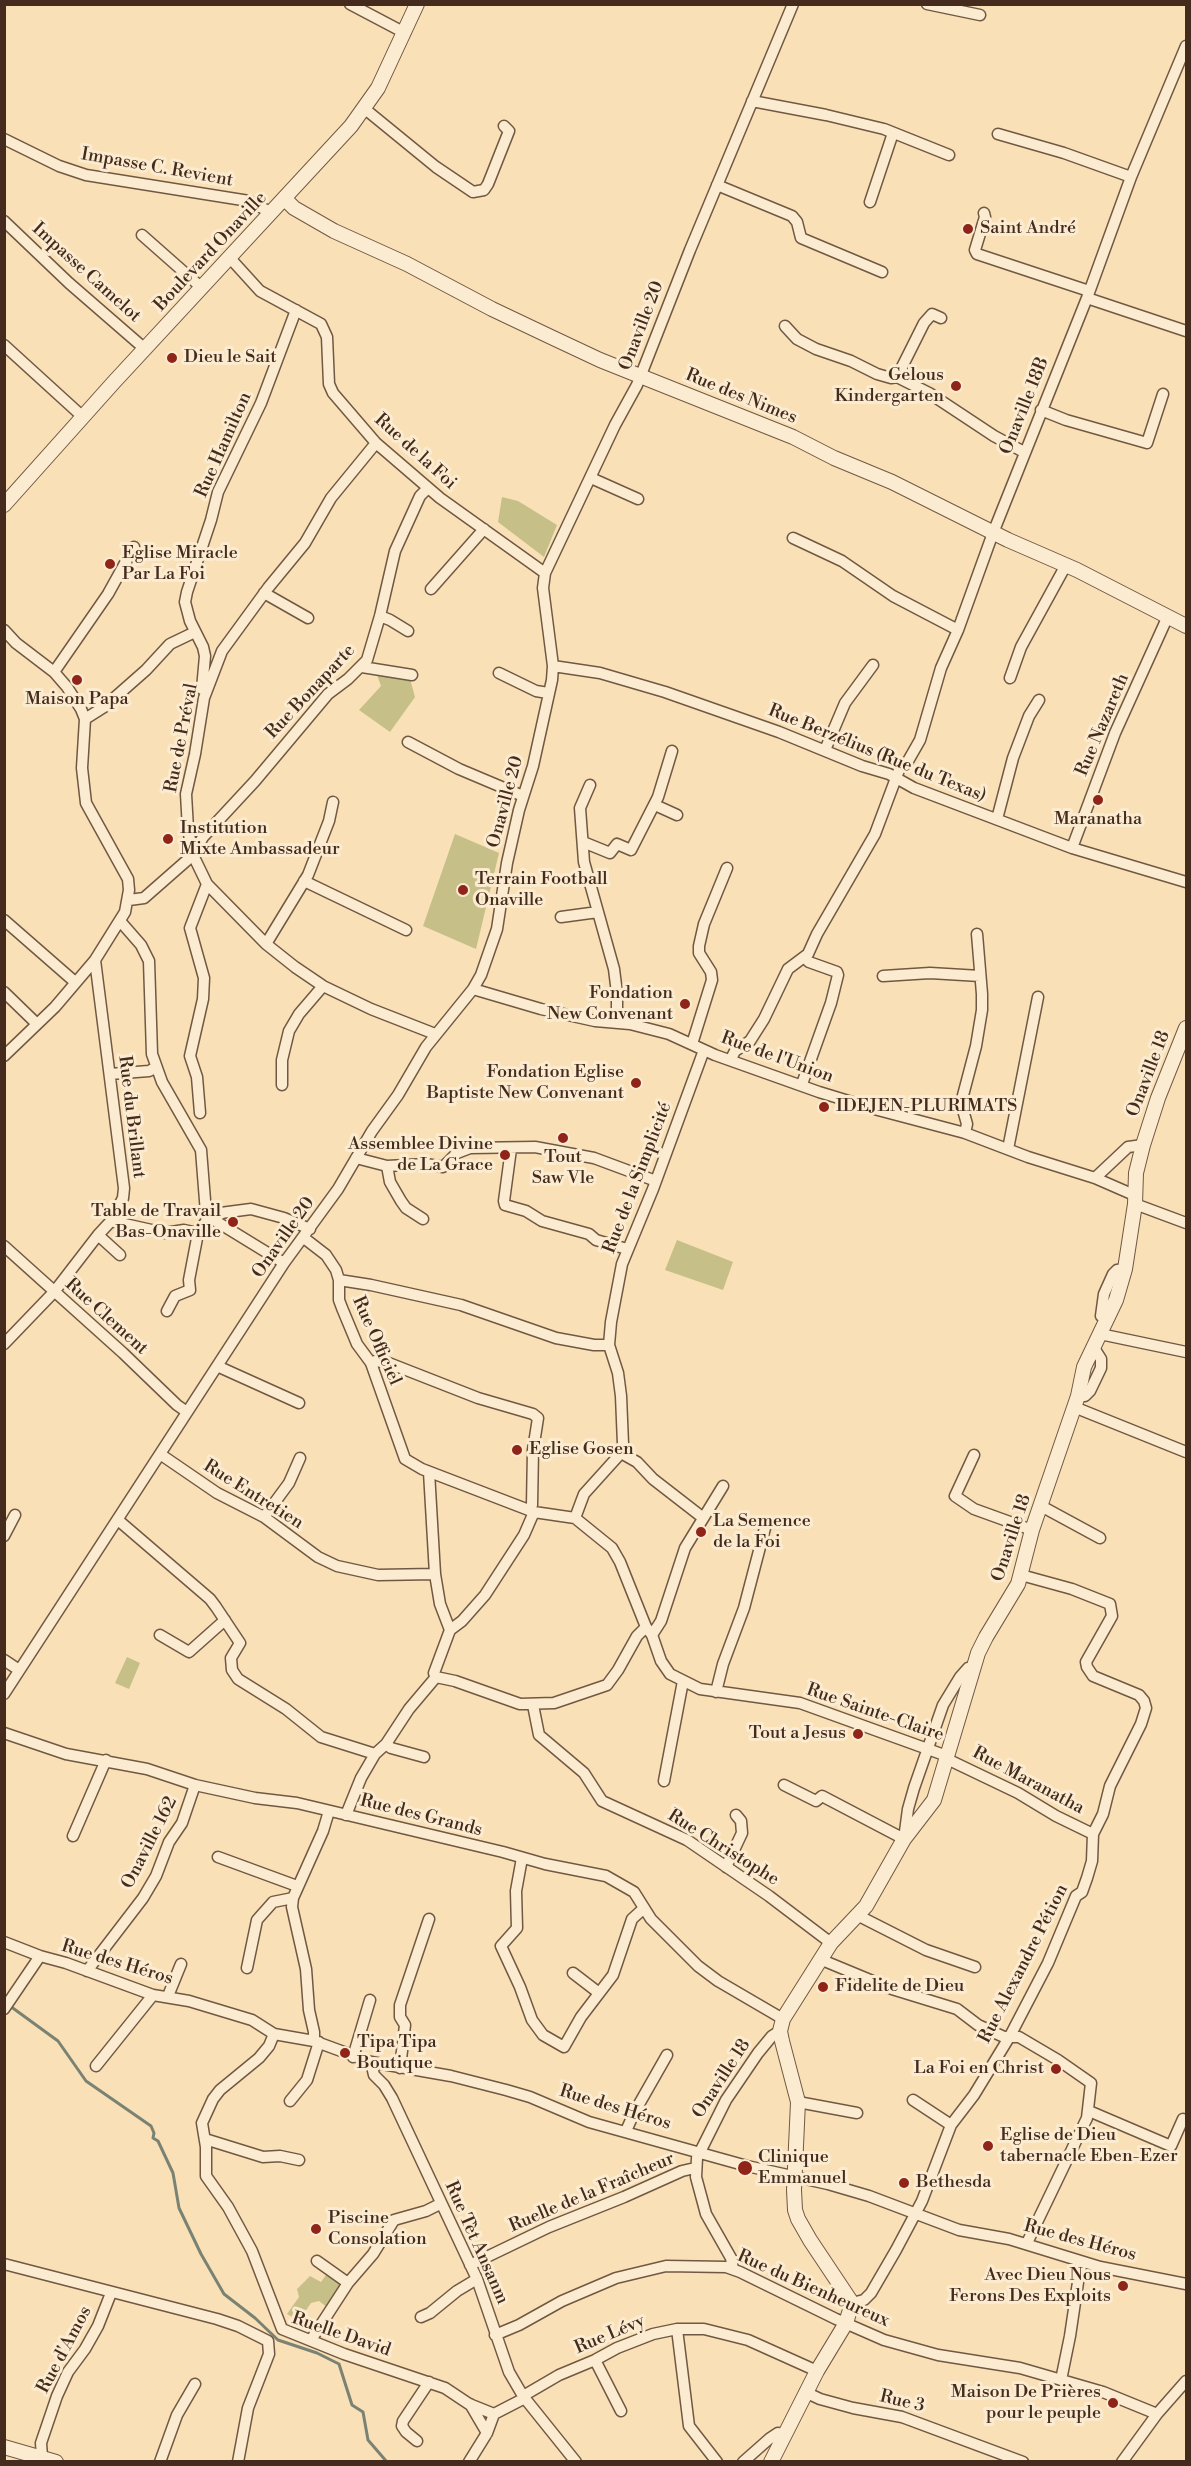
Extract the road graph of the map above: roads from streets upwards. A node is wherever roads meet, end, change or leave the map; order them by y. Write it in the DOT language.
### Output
graph roads {
  1 [pos="350,4"];
  2 [pos="417,4"];
  3 [pos="793,4"];
  4 [pos="927,4"];
  5 [pos="980,15"];
  6 [pos="405,33"];
  7 [pos="1186,46"];
  8 [pos="1183,66"];
  9 [pos="752,101"];
  10 [pos="365,109"];
  11 [pos="504,126"];
  12 [pos="893,133"];
  13 [pos="998,134"];
  14 [pos="4,138"];
  15 [pos="950,155"];
  16 [pos="1131,177"];
  17 [pos="717,184"];
  18 [pos="285,199"];
  19 [pos="870,202"];
  20 [pos="272,213"];
  21 [pos="984,213"];
  22 [pos="4,221"];
  23 [pos="142,235"];
  24 [pos="230,258"];
  25 [pos="882,272"];
  26 [pos="202,288"];
  27 [pos="1088,295"];
  28 [pos="296,310"];
  29 [pos="941,318"];
  30 [pos="785,326"];
  31 [pos="1186,332"];
  32 [pos="4,345"];
  33 [pos="145,350"];
  34 [pos="640,376"];
  35 [pos="897,377"];
  36 [pos="1163,394"];
  37 [pos="1041,410"];
  38 [pos="83,417"];
  39 [pos="376,443"];
  40 [pos="1024,452"];
  41 [pos="591,478"];
  42 [pos="428,488"];
  43 [pos="638,499"];
  44 [pos="4,505"];
  45 [pos="484,529"];
  46 [pos="993,532"];
  47 [pos="793,538"];
  48 [pos="134,547"];
  49 [pos="1066,565"];
  50 [pos="545,573"];
  51 [pos="431,589"];
  52 [pos="264,593"];
  53 [pos="380,616"];
  54 [pos="1168,616"];
  55 [pos="308,618"];
  56 [pos="1186,626"];
  57 [pos="4,630"];
  58 [pos="958,630"];
  59 [pos="408,631"];
  60 [pos="195,632"];
  61 [pos="204,651"];
  62 [pos="220,655"];
  63 [pos="873,665"];
  64 [pos="553,666"];
  65 [pos="362,667"];
  66 [pos="54,672"];
  67 [pos="499,674"];
  68 [pos="412,675"];
  69 [pos="1010,678"];
  70 [pos="548,693"];
  71 [pos="204,698"];
  72 [pos="1039,700"];
  73 [pos="85,720"];
  74 [pos="408,742"];
  75 [pos="825,750"];
  76 [pos="672,751"];
  77 [pos="896,778"];
  78 [pos="590,785"];
  79 [pos="523,796"];
  80 [pos="333,802"];
  81 [pos="654,805"];
  82 [pos="677,815"];
  83 [pos="997,819"];
  84 [pos="583,842"];
  85 [pos="1072,848"];
  86 [pos="193,855"];
  87 [pos="727,868"];
  88 [pos="304,881"];
  89 [pos="1186,882"];
  90 [pos="207,884"];
  91 [pos="129,900"];
  92 [pos="598,912"];
  93 [pos="561,917"];
  94 [pos="4,920"];
  95 [pos="120,921"];
  96 [pos="406,930"];
  97 [pos="977,934"];
  98 [pos="266,944"];
  99 [pos="805,958"];
  100 [pos="95,960"];
  101 [pos="883,976"];
  102 [pos="980,976"];
  103 [pos="75,982"];
  104 [pos="323,986"];
  105 [pos="473,989"];
  106 [pos="4,992"];
  107 [pos="1038,997"];
  108 [pos="617,1022"];
  109 [pos="37,1024"];
  110 [pos="1186,1028"];
  111 [pos="435,1034"];
  112 [pos="692,1044"];
  113 [pos="704,1050"];
  114 [pos="4,1056"];
  115 [pos="731,1059"];
  116 [pos="155,1068"];
  117 [pos="110,1074"];
  118 [pos="802,1084"];
  119 [pos="282,1085"];
  120 [pos="200,1113"];
  121 [pos="965,1133"];
  122 [pos="1143,1145"];
  123 [pos="511,1149"];
  124 [pos="1008,1149"];
  125 [pos="356,1158"];
  126 [pos="387,1166"];
  127 [pos="1095,1178"];
  128 [pos="656,1181"];
  129 [pos="1135,1199"];
  130 [pos="209,1217"];
  131 [pos="423,1219"];
  132 [pos="111,1221"];
  133 [pos="1186,1223"];
  134 [pos="198,1233"];
  135 [pos="307,1234"];
  136 [pos="98,1235"];
  137 [pos="4,1246"];
  138 [pos="627,1249"];
  139 [pos="120,1254"];
  140 [pos="284,1263"];
  141 [pos="1125,1269"];
  142 [pos="339,1280"];
  143 [pos="54,1292"];
  144 [pos="167,1311"];
  145 [pos="1101,1316"];
  146 [pos="1100,1334"];
  147 [pos="4,1344"];
  148 [pos="609,1345"];
  149 [pos="1186,1352"];
  150 [pos="371,1363"];
  151 [pos="217,1366"];
  152 [pos="1076,1401"];
  153 [pos="299,1404"];
  154 [pos="187,1412"];
  155 [pos="1186,1452"];
  156 [pos="621,1453"];
  157 [pos="160,1454"];
  158 [pos="974,1455"];
  159 [pos="300,1458"];
  160 [pos="429,1472"];
  161 [pos="723,1486"];
  162 [pos="1041,1506"];
  163 [pos="532,1511"];
  164 [pos="15,1515"];
  165 [pos="264,1517"];
  166 [pos="575,1518"];
  167 [pos="702,1518"];
  168 [pos="118,1520"];
  169 [pos="765,1528"];
  170 [pos="1032,1530"];
  171 [pos="4,1536"];
  172 [pos="1100,1538"];
  173 [pos="435,1574"];
  174 [pos="1021,1575"];
  175 [pos="225,1620"];
  176 [pos="450,1630"];
  177 [pos="649,1631"];
  178 [pos="160,1635"];
  179 [pos="4,1660"];
  180 [pos="974,1667"];
  181 [pos="19,1670"];
  182 [pos="436,1677"];
  183 [pos="683,1681"];
  184 [pos="716,1692"];
  185 [pos="4,1694"];
  186 [pos="533,1705"];
  187 [pos="4,1733"];
  188 [pos="386,1744"];
  189 [pos="929,1749"];
  190 [pos="375,1754"];
  191 [pos="424,1757"];
  192 [pos="947,1757"];
  193 [pos="106,1760"];
  194 [pos="664,1781"];
  195 [pos="195,1785"];
  196 [pos="784,1785"];
  197 [pos="329,1811"];
  198 [pos="346,1815"];
  199 [pos="736,1815"];
  200 [pos="1093,1834"];
  201 [pos="73,1836"];
  202 [pos="904,1839"];
  203 [pos="218,1857"];
  204 [pos="522,1858"];
  205 [pos="726,1867"];
  206 [pos="297,1886"];
  207 [pos="293,1898"];
  208 [pos="643,1910"];
  209 [pos="859,1916"];
  210 [pos="429,1919"];
  211 [pos="4,1942"];
  212 [pos="831,1943"];
  213 [pos="40,1956"];
  214 [pos="822,1960"];
  215 [pos="181,1964"];
  216 [pos="975,1967"];
  217 [pos="247,1968"];
  218 [pos="87,1971"];
  219 [pos="573,1973"];
  220 [pos="599,1992"];
  221 [pos="153,1995"];
  222 [pos="168,1996"];
  223 [pos="370,2000"];
  224 [pos="4,2009"];
  225 [pos="782,2025"];
  226 [pos="274,2034"];
  227 [pos="1010,2036"];
  228 [pos="316,2042"];
  229 [pos="667,2055"];
  230 [pos="353,2056"];
  231 [pos="371,2062"];
  232 [pos="96,2066"];
  233 [pos="400,2068"];
  234 [pos="912,2100"];
  235 [pos="290,2101"];
  236 [pos="798,2102"];
  237 [pos="1089,2111"];
  238 [pos="857,2113"];
  239 [pos="1183,2119"];
  240 [pos="951,2125"];
  241 [pos="626,2131"];
  242 [pos="205,2139"];
  243 [pos="700,2152"];
  244 [pos="299,2160"];
  245 [pos="695,2168"];
  246 [pos="796,2176"];
  247 [pos="440,2204"];
  248 [pos="915,2214"];
  249 [pos="1027,2243"];
  250 [pos="317,2261"];
  251 [pos="1080,2262"];
  252 [pos="4,2264"];
  253 [pos="470,2265"];
  254 [pos="733,2269"];
  255 [pos="477,2279"];
  256 [pos="348,2283"];
  257 [pos="1186,2284"];
  258 [pos="111,2293"];
  259 [pos="852,2303"];
  260 [pos="421,2317"];
  261 [pos="846,2323"];
  262 [pos="677,2329"];
  263 [pos="495,2335"];
  264 [pos="274,2336"];
  265 [pos="312,2340"];
  266 [pos="595,2360"];
  267 [pos="817,2371"];
  268 [pos="1061,2380"];
  269 [pos="1186,2381"];
  270 [pos="429,2382"];
  271 [pos="195,2384"];
  272 [pos="805,2392"];
  273 [pos="524,2397"];
  274 [pos="469,2404"];
  275 [pos="621,2411"];
  276 [pos="494,2414"];
  277 [pos="1158,2414"];
  278 [pos="487,2433"];
  279 [pos="784,2435"];
  280 [pos="417,2441"];
  281 [pos="4,2447"];
  282 [pos="23,2457"];
  283 [pos="42,2457"];
  284 [pos="56,2462"];
  285 [pos="160,2462"];
  286 [pos="238,2462"];
  287 [pos="470,2462"];
  288 [pos="576,2462"];
  289 [pos="717,2462"];
  290 [pos="743,2462"];
  291 [pos="771,2462"];
  292 [pos="1023,2462"];
  293 [pos="1122,2462"];
  1 -- 6 [label="street"];
  2 -- 6 [label="street, Boulevard Onaville"];
  3 -- 9 [label="street, Onaville 20"];
  4 -- 5 [label="street"];
  6 -- 10 [label="street, Boulevard Onaville"];
  7 -- 8 [label="street, Onaville 18B"];
  8 -- 16 [label="street, Onaville 18B"];
  9 -- 12 [label="street"];
  9 -- 17 [label="street, Onaville 20"];
  10 -- 11 [label="street"];
  10 -- 18 [label="street, Boulevard Onaville"];
  12 -- 15 [label="street"];
  12 -- 19 [label="street"];
  13 -- 16 [label="street"];
  14 -- 20 [label="street, Impasse C. Revient"];
  16 -- 27 [label="street, Onaville 18B"];
  17 -- 25 [label="street"];
  17 -- 34 [label="street, Onaville 20"];
  18 -- 20 [label="street, Boulevard Onaville"];
  18 -- 34 [label="street, Rue des Nimes"];
  20 -- 24 [label="street, Boulevard Onaville"];
  21 -- 27 [label="street"];
  22 -- 33 [label="street, Impasse Camelot"];
  23 -- 26 [label="street"];
  24 -- 26 [label="street, Boulevard Onaville"];
  24 -- 28 [label="street, Rue de la Foi"];
  26 -- 33 [label="street, Boulevard Onaville"];
  27 -- 31 [label="street"];
  27 -- 37 [label="street, Onaville 18B"];
  28 -- 39 [label="street, Rue de la Foi"];
  28 -- 60 [label="street, Rue Hamilton"];
  29 -- 35 [label="street"];
  30 -- 35 [label="street"];
  32 -- 38 [label="street"];
  33 -- 38 [label="street, Boulevard Onaville"];
  34 -- 41 [label="street, Onaville 20"];
  34 -- 46 [label="street, Rue des Nimes"];
  35 -- 40 [label="street"];
  36 -- 37 [label="street"];
  37 -- 40 [label="street, Onaville 18B"];
  38 -- 44 [label="street, Boulevard Onaville"];
  39 -- 42 [label="street, Rue de la Foi"];
  39 -- 52 [label="street, Rue de Préval"];
  40 -- 46 [label="street, Onaville 18B"];
  41 -- 43 [label="street"];
  41 -- 50 [label="street, Onaville 20"];
  42 -- 45 [label="street, Rue de la Foi"];
  42 -- 53 [label="street, Rue Bonaparte"];
  45 -- 50 [label="street, Rue de la Foi"];
  45 -- 51 [label="street"];
  46 -- 49 [label="street, Rue des Nimes"];
  46 -- 58 [label="street, Onaville 18B"];
  47 -- 58 [label="street"];
  48 -- 66 [label="street"];
  49 -- 54 [label="street, Rue des Nimes"];
  49 -- 69 [label="street"];
  50 -- 64 [label="street, Onaville 20"];
  52 -- 55 [label="street"];
  52 -- 62 [label="street, Rue de Préval"];
  53 -- 59 [label="street"];
  53 -- 65 [label="street, Rue Bonaparte"];
  54 -- 56 [label="street, Rue des Nimes"];
  54 -- 85 [label="street, Rue Nazareth"];
  57 -- 66 [label="street"];
  58 -- 77 [label="street, Onaville 18B"];
  60 -- 61 [label="street, Rue Hamilton"];
  60 -- 73 [label="street"];
  61 -- 62 [label="street"];
  61 -- 71 [label="street"];
  62 -- 71 [label="street, Rue de Préval"];
  63 -- 75 [label="street"];
  64 -- 70 [label="street, Onaville 20"];
  64 -- 75 [label="street, Rue Berzélius (Rue du Texas)"];
  65 -- 68 [label="street"];
  65 -- 86 [label="street, Rue Bonaparte"];
  66 -- 73 [label="street"];
  67 -- 70 [label="street"];
  70 -- 79 [label="street, Onaville 20"];
  71 -- 86 [label="street, Rue de Préval"];
  72 -- 83 [label="street"];
  73 -- 91 [label="street"];
  74 -- 79 [label="street"];
  75 -- 77 [label="street, Rue Berzélius (Rue du Texas)"];
  76 -- 81 [label="street"];
  77 -- 83 [label="street, Rue Berzélius (Rue du Texas)"];
  77 -- 99 [label="street, Onaville 18B"];
  78 -- 84 [label="street"];
  79 -- 105 [label="street, Onaville 20"];
  80 -- 88 [label="street"];
  81 -- 82 [label="street"];
  81 -- 84 [label="street"];
  83 -- 85 [label="street, Rue Berzélius (Rue du Texas)"];
  84 -- 92 [label="street"];
  85 -- 89 [label="street, Rue Berzélius (Rue du Texas)"];
  86 -- 90 [label="street, Rue de Préval"];
  86 -- 91 [label="street, Rue Bonaparte"];
  87 -- 112 [label="street"];
  88 -- 96 [label="street"];
  88 -- 98 [label="street"];
  90 -- 98 [label="street, Rue de Préval"];
  90 -- 120 [label="street"];
  91 -- 95 [label="street"];
  92 -- 93 [label="street"];
  92 -- 108 [label="street"];
  94 -- 103 [label="street"];
  95 -- 100 [label="street"];
  95 -- 116 [label="street"];
  97 -- 102 [label="street"];
  98 -- 104 [label="street, Rue de Préval"];
  99 -- 115 [label="street, Onaville 18B"];
  99 -- 118 [label="street"];
  100 -- 103 [label="street"];
  100 -- 117 [label="street, Rue du Brillant"];
  101 -- 102 [label="street"];
  102 -- 121 [label="street"];
  103 -- 109 [label="street"];
  104 -- 111 [label="street, Rue de Préval"];
  104 -- 119 [label="street"];
  105 -- 108 [label="street, Rue de l'Union"];
  105 -- 111 [label="street, Onaville 20"];
  106 -- 109 [label="street"];
  107 -- 124 [label="street"];
  108 -- 112 [label="street, Rue de l'Union"];
  109 -- 114 [label="street"];
  110 -- 122 [label="street, Onaville 18"];
  111 -- 125 [label="street, Onaville 20"];
  112 -- 113 [label="street, Rue de l'Union"];
  113 -- 115 [label="street, Rue de l'Union"];
  113 -- 128 [label="street, Rue de la Simplicité"];
  115 -- 118 [label="street, Rue de l'Union"];
  116 -- 117 [label="street"];
  116 -- 130 [label="street"];
  117 -- 132 [label="street, Rue du Brillant"];
  118 -- 121 [label="street, Rue de l'Union"];
  121 -- 124 [label="street, Rue de l'Union"];
  122 -- 127 [label="street"];
  122 -- 129 [label="street, Onaville 18"];
  123 -- 126 [label="street"];
  123 -- 128 [label="street"];
  123 -- 138 [label="street"];
  124 -- 127 [label="street, Rue de l'Union"];
  125 -- 126 [label="street"];
  125 -- 135 [label="street, Onaville 20"];
  126 -- 131 [label="street"];
  127 -- 129 [label="street, Rue de l'Union"];
  128 -- 138 [label="street, Rue de la Simplicité"];
  129 -- 133 [label="street, Rue de l'Union"];
  129 -- 141 [label="street, Onaville 18"];
  130 -- 134 [label="street"];
  130 -- 135 [label="street, Rue Officiel"];
  130 -- 140 [label="street"];
  132 -- 134 [label="street"];
  132 -- 136 [label="street, Rue du Brillant"];
  134 -- 144 [label="street"];
  135 -- 140 [label="street, Onaville 20"];
  135 -- 142 [label="street, Rue Officiel"];
  136 -- 139 [label="street"];
  136 -- 143 [label="street, Rue du Brillant"];
  137 -- 143 [label="street, Rue Clement"];
  138 -- 148 [label="street, Rue de la Simplicité"];
  140 -- 151 [label="street, Onaville 20"];
  141 -- 145 [label="street"];
  141 -- 146 [label="street, Onaville 18"];
  142 -- 148 [label="street"];
  142 -- 150 [label="street, Rue Officiel"];
  143 -- 147 [label="street, Rue du Brillant"];
  143 -- 154 [label="street, Rue Clement"];
  146 -- 149 [label="street"];
  146 -- 152 [label="street, Onaville 18"];
  148 -- 156 [label="street, Rue de la Simplicité"];
  150 -- 160 [label="street, Rue Officiel"];
  150 -- 163 [label="street"];
  151 -- 153 [label="street"];
  151 -- 154 [label="street, Onaville 20"];
  152 -- 155 [label="street"];
  152 -- 162 [label="street, Onaville 18"];
  154 -- 157 [label="street, Onaville 20"];
  156 -- 166 [label="street"];
  156 -- 167 [label="street"];
  157 -- 165 [label="street, Rue Entretien"];
  157 -- 168 [label="street, Onaville 20"];
  158 -- 170 [label="street"];
  159 -- 165 [label="street"];
  160 -- 163 [label="street"];
  160 -- 173 [label="street"];
  161 -- 167 [label="street"];
  162 -- 170 [label="street, Onaville 18"];
  162 -- 172 [label="street"];
  163 -- 166 [label="street"];
  163 -- 176 [label="street"];
  164 -- 171 [label="street"];
  165 -- 173 [label="street, Rue Entretien"];
  166 -- 177 [label="street, Rue Sainte-Claire"];
  167 -- 177 [label="street"];
  168 -- 175 [label="street"];
  168 -- 181 [label="street, Onaville 20"];
  169 -- 184 [label="street"];
  170 -- 174 [label="street, Onaville 18"];
  173 -- 176 [label="street"];
  174 -- 180 [label="street, Onaville 18"];
  174 -- 200 [label="street, Rue Alexandre Pétion"];
  175 -- 178 [label="street"];
  175 -- 190 [label="street"];
  176 -- 182 [label="street"];
  177 -- 183 [label="street, Rue Sainte-Claire"];
  177 -- 186 [label="street"];
  179 -- 181 [label="street"];
  180 -- 189 [label="street"];
  180 -- 192 [label="street, Onaville 18"];
  181 -- 185 [label="street, Onaville 20"];
  182 -- 186 [label="street"];
  182 -- 188 [label="street"];
  183 -- 184 [label="street, Rue Sainte-Claire"];
  183 -- 194 [label="street"];
  184 -- 189 [label="street, Rue Sainte-Claire"];
  186 -- 205 [label="street, Rue Christophe"];
  187 -- 193 [label="street, Rue des Grands"];
  188 -- 190 [label="street"];
  188 -- 191 [label="street"];
  189 -- 192 [label="street, Rue Sainte-Claire"];
  189 -- 202 [label="street"];
  190 -- 198 [label="street"];
  192 -- 200 [label="street, Rue Maranatha"];
  192 -- 202 [label="street, Onaville 18"];
  193 -- 195 [label="street, Rue des Grands"];
  193 -- 201 [label="street"];
  195 -- 197 [label="street, Rue des Grands"];
  195 -- 218 [label="street, Onaville 162"];
  196 -- 202 [label="street"];
  197 -- 198 [label="street, Rue des Grands"];
  197 -- 206 [label="street"];
  198 -- 204 [label="street, Rue des Grands"];
  199 -- 205 [label="street"];
  200 -- 227 [label="street, Rue Alexandre Pétion"];
  202 -- 209 [label="street, Onaville 18"];
  203 -- 206 [label="street"];
  204 -- 208 [label="street, Rue des Grands"];
  204 -- 220 [label="street"];
  205 -- 212 [label="street, Rue Christophe"];
  206 -- 207 [label="street"];
  207 -- 217 [label="street"];
  207 -- 228 [label="street"];
  208 -- 220 [label="street"];
  208 -- 225 [label="street, Rue des Grands"];
  209 -- 212 [label="street, Onaville 18"];
  209 -- 216 [label="street"];
  210 -- 233 [label="street"];
  211 -- 213 [label="street, Rue des Héros"];
  212 -- 214 [label="street, Onaville 18"];
  213 -- 218 [label="street, Rue des Héros"];
  213 -- 224 [label="street"];
  214 -- 225 [label="street, Onaville 18"];
  214 -- 227 [label="street"];
  215 -- 222 [label="street"];
  218 -- 221 [label="street, Rue des Héros"];
  219 -- 220 [label="street"];
  221 -- 222 [label="street, Rue des Héros"];
  221 -- 232 [label="street"];
  222 -- 226 [label="street, Rue des Héros"];
  223 -- 230 [label="street"];
  225 -- 236 [label="street"];
  225 -- 243 [label="street, Onaville 18"];
  226 -- 228 [label="street, Rue des Héros"];
  226 -- 242 [label="street"];
  227 -- 237 [label="street"];
  227 -- 240 [label="street, Rue Alexandre Pétion"];
  228 -- 230 [label="street, Rue des Héros"];
  228 -- 235 [label="street"];
  229 -- 241 [label="street"];
  230 -- 231 [label="street, Rue des Héros"];
  231 -- 233 [label="street, Rue des Héros"];
  231 -- 247 [label="street, Rue Tèt Ansanm"];
  233 -- 241 [label="street, Rue des Héros"];
  234 -- 240 [label="street"];
  236 -- 238 [label="street"];
  236 -- 246 [label="street"];
  237 -- 239 [label="street"];
  237 -- 249 [label="street"];
  240 -- 248 [label="street, Rue Alexandre Pétion"];
  241 -- 243 [label="street, Rue des Héros"];
  242 -- 244 [label="street"];
  242 -- 264 [label="street"];
  243 -- 245 [label="street, Onaville 18"];
  243 -- 246 [label="street, Rue des Héros"];
  245 -- 253 [label="street, Ruelle de la Fraîcheur"];
  245 -- 254 [label="street"];
  246 -- 248 [label="street, Rue des Héros"];
  246 -- 259 [label="street"];
  247 -- 253 [label="street, Rue Tèt Ansanm"];
  247 -- 256 [label="street"];
  248 -- 249 [label="street, Rue des Héros"];
  248 -- 259 [label="street, Rue Alexandre Pétion"];
  249 -- 251 [label="street, Rue des Héros"];
  250 -- 256 [label="street"];
  251 -- 257 [label="street, Rue des Héros"];
  251 -- 268 [label="street"];
  252 -- 258 [label="street, Ruelle David"];
  253 -- 255 [label="street, Rue Tèt Ansanm"];
  254 -- 261 [label="street, Rue du Bienheureux"];
  254 -- 263 [label="street, Rue du Bienheureux"];
  255 -- 260 [label="street"];
  255 -- 263 [label="street, Rue Tèt Ansanm"];
  256 -- 265 [label="street"];
  258 -- 264 [label="street, Ruelle David"];
  258 -- 283 [label="street, Rue d'Amos"];
  259 -- 261 [label="street"];
  261 -- 267 [label="street"];
  261 -- 268 [label="street, Rue du Bienheureux"];
  262 -- 266 [label="street, Rue Lévy"];
  262 -- 267 [label="street, Rue Lévy"];
  262 -- 289 [label="street"];
  263 -- 273 [label="street, Rue Tèt Ansanm"];
  264 -- 265 [label="street, Ruelle David"];
  264 -- 286 [label="street"];
  265 -- 270 [label="street, Ruelle David"];
  266 -- 273 [label="street, Rue Lévy"];
  266 -- 275 [label="street"];
  267 -- 272 [label="street"];
  268 -- 277 [label="street, Rue du Bienheureux"];
  269 -- 277 [label="street"];
  270 -- 274 [label="street, Ruelle David"];
  270 -- 280 [label="street"];
  271 -- 285 [label="street"];
  272 -- 279 [label="street"];
  272 -- 292 [label="street, Rue 3"];
  273 -- 276 [label="street"];
  273 -- 288 [label="street, Rue Tèt Ansanm"];
  274 -- 276 [label="street, Ruelle David"];
  274 -- 278 [label="street"];
  276 -- 278 [label="street"];
  277 -- 293 [label="street"];
  278 -- 287 [label="street"];
  279 -- 290 [label="street"];
  279 -- 291 [label="street"];
  281 -- 282 [label="street"];
  282 -- 283 [label="street"];
  283 -- 284 [label="street"];
}
